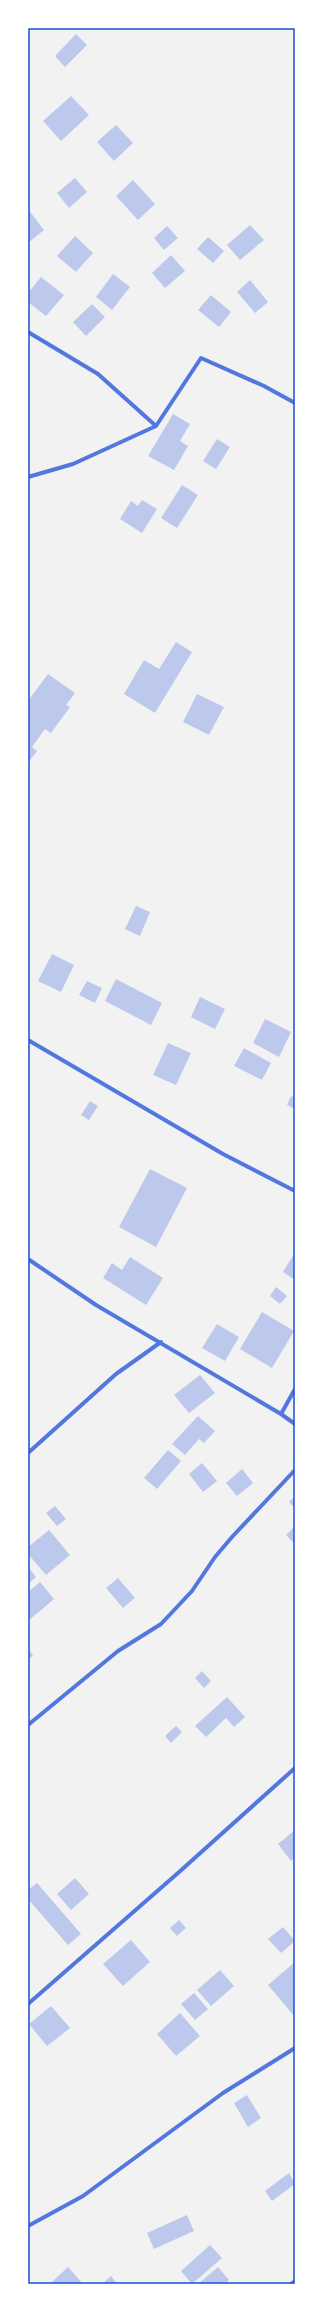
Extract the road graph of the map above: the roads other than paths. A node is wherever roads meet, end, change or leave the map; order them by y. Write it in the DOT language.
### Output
graph roads {
  1 [pos="28,332"];
  2 [pos="295,402"];
  3 [pos="156,426"];
  4 [pos="28,476"];
  5 [pos="28,1040"];
  6 [pos="295,1191"];
  7 [pos="28,1260"];
  8 [pos="161,1342"];
  9 [pos="295,1389"];
  10 [pos="281,1414"];
  11 [pos="295,1424"];
  12 [pos="28,1453"];
  13 [pos="295,1470"];
  14 [pos="28,1725"];
  15 [pos="295,1768"];
  16 [pos="28,2004"];
  17 [pos="295,2048"];
  18 [pos="28,2226"];
  19 [pos="295,2281"];
  20 [pos="291,2284"];
  1 -- 3 [label="street"];
  2 -- 3 [label="street"];
  3 -- 4 [label="street"];
  5 -- 6 [label="street"];
  7 -- 8 [label="street"];
  8 -- 10 [label="street"];
  8 -- 12 [label="street"];
  9 -- 10 [label="street"];
  10 -- 11 [label="street"];
  13 -- 14 [label="street"];
  15 -- 16 [label="street"];
  17 -- 18 [label="street"];
  19 -- 20 [label="street"];
}
